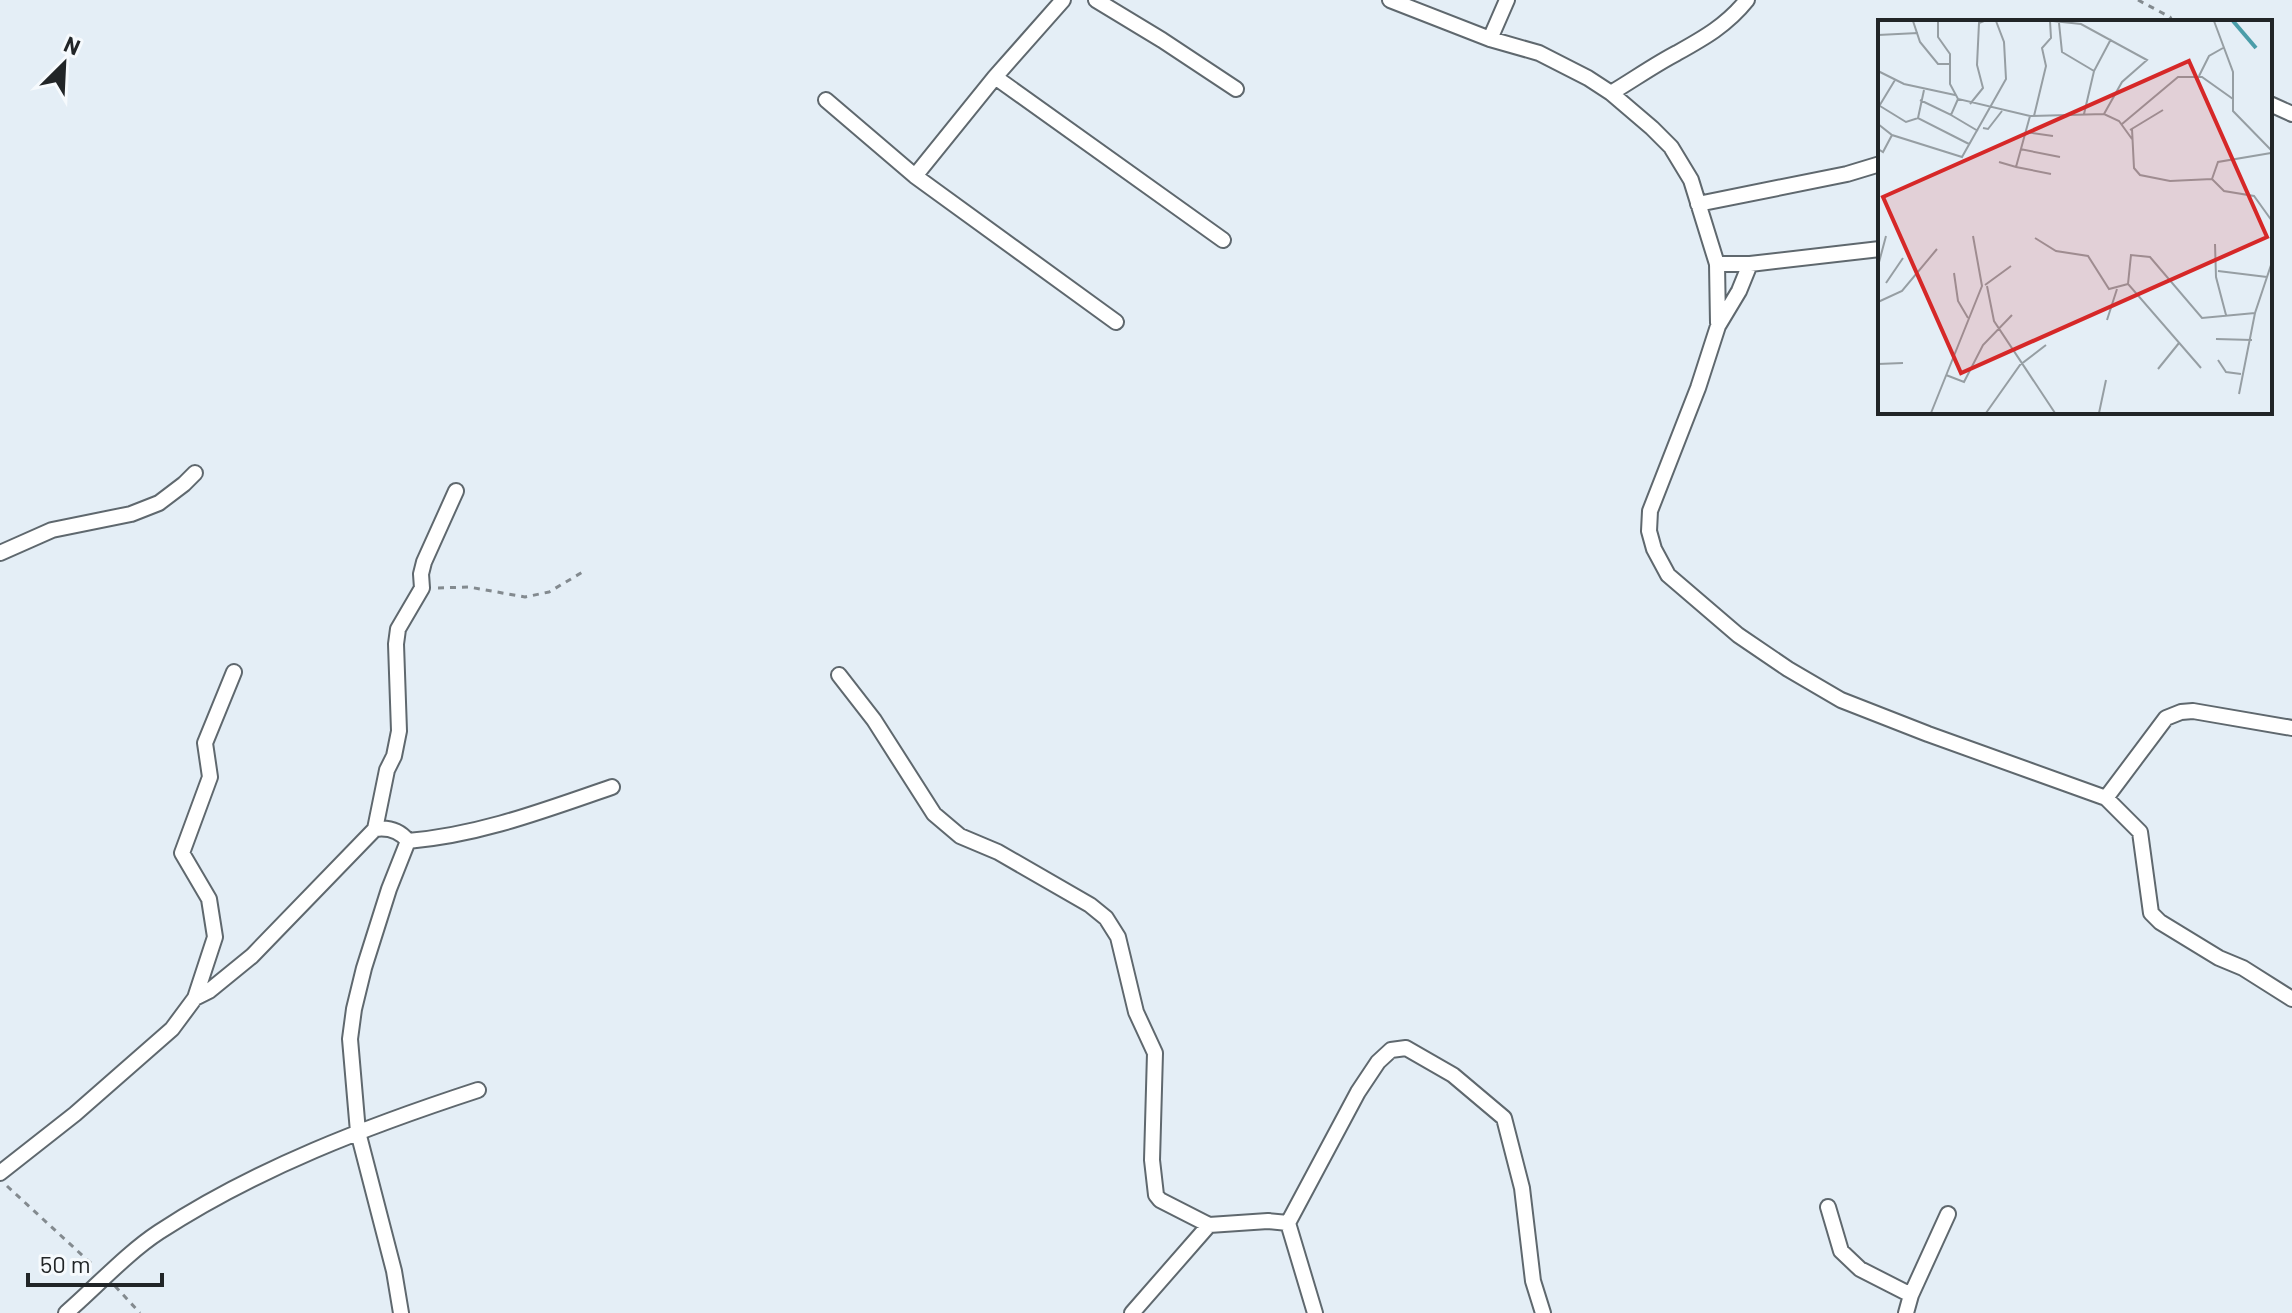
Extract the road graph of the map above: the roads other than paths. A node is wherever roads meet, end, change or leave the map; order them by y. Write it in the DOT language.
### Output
graph roads {
  1 [pos="1063,0"];
  2 [pos="1096,0"];
  3 [pos="1390,0"];
  4 [pos="1507,0"];
  5 [pos="1747,0"];
  6 [pos="1490,39"];
  7 [pos="995,77"];
  8 [pos="1236,89"];
  9 [pos="1611,93"];
  10 [pos="826,100"];
  11 [pos="2272,105"];
  12 [pos="2292,114"];
  13 [pos="1878,165"];
  14 [pos="915,176"];
  15 [pos="1698,204"];
  16 [pos="1223,240"];
  17 [pos="1878,249"];
  18 [pos="1717,264"];
  19 [pos="1750,264"];
  20 [pos="1116,322"];
  21 [pos="1718,326"];
  22 [pos="195,473"];
  23 [pos="456,491"];
  24 [pos="0,553"];
  25 [pos="234,672"];
  26 [pos="839,675"];
  27 [pos="2292,728"];
  28 [pos="612,787"];
  29 [pos="2106,798"];
  30 [pos="375,829"];
  31 [pos="408,841"];
  32 [pos="206,962"];
  33 [pos="228,973"];
  34 [pos="195,998"];
  35 [pos="2292,999"];
  36 [pos="478,1090"];
  37 [pos="358,1132"];
  38 [pos="0,1173"];
  39 [pos="1828,1207"];
  40 [pos="1948,1214"];
  41 [pos="1288,1223"];
  42 [pos="1209,1225"];
  43 [pos="1911,1295"];
  44 [pos="66,1313"];
  45 [pos="401,1313"];
  46 [pos="1132,1313"];
  47 [pos="1315,1313"];
  48 [pos="1543,1313"];
  49 [pos="1906,1313"];
  1 -- 7 [label="street"];
  2 -- 8 [label="street"];
  3 -- 6 [label="street"];
  4 -- 6 [label="street"];
  5 -- 9 [label="street"];
  6 -- 9 [label="street"];
  7 -- 14 [label="street"];
  7 -- 16 [label="street"];
  9 -- 15 [label="street"];
  10 -- 14 [label="street"];
  11 -- 12 [label="street"];
  13 -- 15 [label="street"];
  14 -- 20 [label="street"];
  15 -- 18 [label="street"];
  17 -- 19 [label="street"];
  18 -- 19 [label="street"];
  18 -- 21 [label="street"];
  19 -- 21 [label="street"];
  21 -- 29 [label="street"];
  22 -- 24 [label="street"];
  23 -- 30 [label="street"];
  25 -- 32 [label="street"];
  26 -- 42 [label="street"];
  27 -- 29 [label="street"];
  28 -- 31 [label="street"];
  29 -- 35 [label="street"];
  30 -- 31 [label="street"];
  30 -- 33 [label="street"];
  31 -- 37 [label="street"];
  32 -- 33 [label="street"];
  32 -- 34 [label="street"];
  33 -- 34 [label="street"];
  34 -- 38 [label="street"];
  36 -- 37 [label="street"];
  37 -- 44 [label="street"];
  37 -- 45 [label="street"];
  39 -- 43 [label="street"];
  40 -- 43 [label="street"];
  41 -- 42 [label="street"];
  41 -- 47 [label="street"];
  41 -- 48 [label="street"];
  42 -- 46 [label="street"];
  43 -- 49 [label="street"];
}
